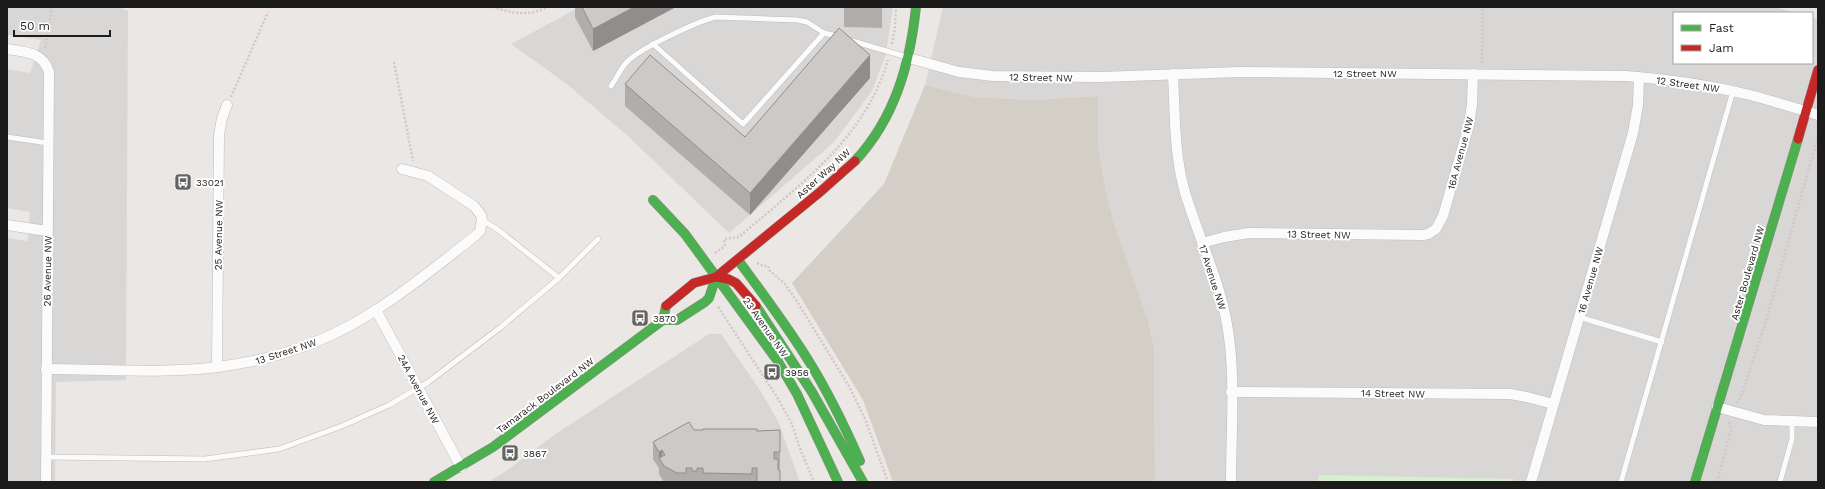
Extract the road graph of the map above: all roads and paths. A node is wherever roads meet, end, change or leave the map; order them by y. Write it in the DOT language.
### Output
graph roads {
  1 [pos="52,7"];
  2 [pos="493,7"];
  3 [pos="547,7"];
  4 [pos="896,7"];
  5 [pos="916,7"];
  6 [pos="1483,7"];
  7 [pos="268,12"];
  8 [pos="824,33"];
  9 [pos="653,44"];
  10 [pos="7,49"];
  11 [pos="890,52"];
  12 [pos="909,58"];
  13 [pos="43,61"];
  14 [pos="394,62"];
  15 [pos="1482,64"];
  16 [pos="1818,70"];
  17 [pos="1173,74"];
  18 [pos="1473,74"];
  19 [pos="1639,77"];
  20 [pos="611,86"];
  21 [pos="1733,91"];
  22 [pos="228,104"];
  23 [pos="1806,111"];
  24 [pos="1818,115"];
  25 [pos="1818,136"];
  26 [pos="7,137"];
  27 [pos="48,143"];
  28 [pos="402,169"];
  29 [pos="415,172"];
  30 [pos="653,200"];
  31 [pos="482,220"];
  32 [pos="7,225"];
  33 [pos="1436,229"];
  34 [pos="48,231"];
  35 [pos="598,239"];
  36 [pos="1202,243"];
  37 [pos="725,246"];
  38 [pos="738,260"];
  39 [pos="764,266"];
  40 [pos="716,277"];
  41 [pos="559,278"];
  42 [pos="719,308"];
  43 [pos="376,310"];
  44 [pos="1579,317"];
  45 [pos="663,320"];
  46 [pos="1662,342"];
  47 [pos="217,368"];
  48 [pos="46,369"];
  49 [pos="418,389"];
  50 [pos="1232,392"];
  51 [pos="1738,399"];
  52 [pos="1553,404"];
  53 [pos="1717,407"];
  54 [pos="1792,422"];
  55 [pos="1818,422"];
  56 [pos="1729,424"];
  57 [pos="46,457"];
  58 [pos="461,467"];
  59 [pos="46,482"];
  60 [pos="434,482"];
  61 [pos="814,482"];
  62 [pos="838,482"];
  63 [pos="863,482"];
  64 [pos="869,482"];
  65 [pos="888,482"];
  66 [pos="1231,482"];
  67 [pos="1531,482"];
  68 [pos="1621,482"];
  69 [pos="1695,482"];
  70 [pos="1717,482"];
  71 [pos="1780,482"];
  1 -- 13 [label="path"];
  2 -- 3 [label="path"];
  4 -- 11 [label="path"];
  5 -- 12 [label="street"];
  6 -- 15 [label="path"];
  7 -- 22 [label="path"];
  8 -- 9 [label="lane"];
  8 -- 9 [label="lane"];
  8 -- 11 [label="lane"];
  9 -- 20 [label="lane"];
  10 -- 13 [label="street"];
  11 -- 12 [label="lane"];
  11 -- 37 [label="path"];
  12 -- 17 [label="street, 12 Street NW"];
  12 -- 38 [label="street, Aster Way NW"];
  13 -- 27 [label="street, 26 Avenue NW"];
  14 -- 29 [label="path"];
  16 -- 23 [label="street, Aster Boulevard NW"];
  17 -- 18 [label="street, 12 Street NW"];
  17 -- 36 [label="street, 17 Avenue NW"];
  18 -- 19 [label="street, 12 Street NW"];
  18 -- 33 [label="street, 16A Avenue NW"];
  19 -- 21 [label="street, 12 Street NW"];
  19 -- 44 [label="street, 16 Avenue NW"];
  21 -- 23 [label="street, 12 Street NW"];
  21 -- 46 [label="lane"];
  22 -- 47 [label="street, 25 Avenue NW"];
  23 -- 24 [label="street, 12 Street NW"];
  23 -- 53 [label="street, Aster Boulevard NW"];
  25 -- 51 [label="path"];
  26 -- 27 [label="lane"];
  27 -- 34 [label="street, 26 Avenue NW"];
  28 -- 29 [label="street"];
  29 -- 31 [label="street"];
  30 -- 40 [label="street, 23 Avenue NW"];
  31 -- 41 [label="lane"];
  31 -- 43 [label="street, 13 Street NW"];
  32 -- 34 [label="street"];
  33 -- 36 [label="street, 13 Street NW"];
  34 -- 48 [label="street, 26 Avenue NW"];
  35 -- 41 [label="lane"];
  36 -- 50 [label="street, 17 Avenue NW"];
  38 -- 40 [label="street, Aster Way NW"];
  38 -- 64 [label="street, 23 Avenue NW"];
  39 -- 65 [label="path"];
  40 -- 45 [label="street, Tamarack Boulevard NW"];
  40 -- 45 [label="street, Tamarack Boulevard NW"];
  40 -- 62 [label="street, 23 Avenue NW"];
  40 -- 63 [label="street"];
  41 -- 49 [label="lane"];
  42 -- 61 [label="path"];
  43 -- 47 [label="street, 13 Street NW"];
  43 -- 49 [label="street, 24A Avenue NW"];
  44 -- 46 [label="lane"];
  44 -- 52 [label="street, 16 Avenue NW"];
  45 -- 58 [label="street, Tamarack Boulevard NW"];
  46 -- 68 [label="lane"];
  47 -- 48 [label="street, 13 Street NW"];
  48 -- 57 [label="street, 26 Avenue NW"];
  49 -- 57 [label="lane"];
  49 -- 58 [label="street, 24A Avenue NW"];
  50 -- 52 [label="street, 14 Street NW"];
  50 -- 66 [label="street, 17 Avenue NW"];
  52 -- 67 [label="street, 16 Avenue NW"];
  53 -- 54 [label="street"];
  53 -- 69 [label="street, Aster Boulevard NW"];
  54 -- 55 [label="street"];
  54 -- 71 [label="lane"];
  56 -- 70 [label="path"];
  57 -- 59 [label="street, 26 Avenue NW"];
  58 -- 60 [label="street, Tamarack Boulevard NW"];
}
